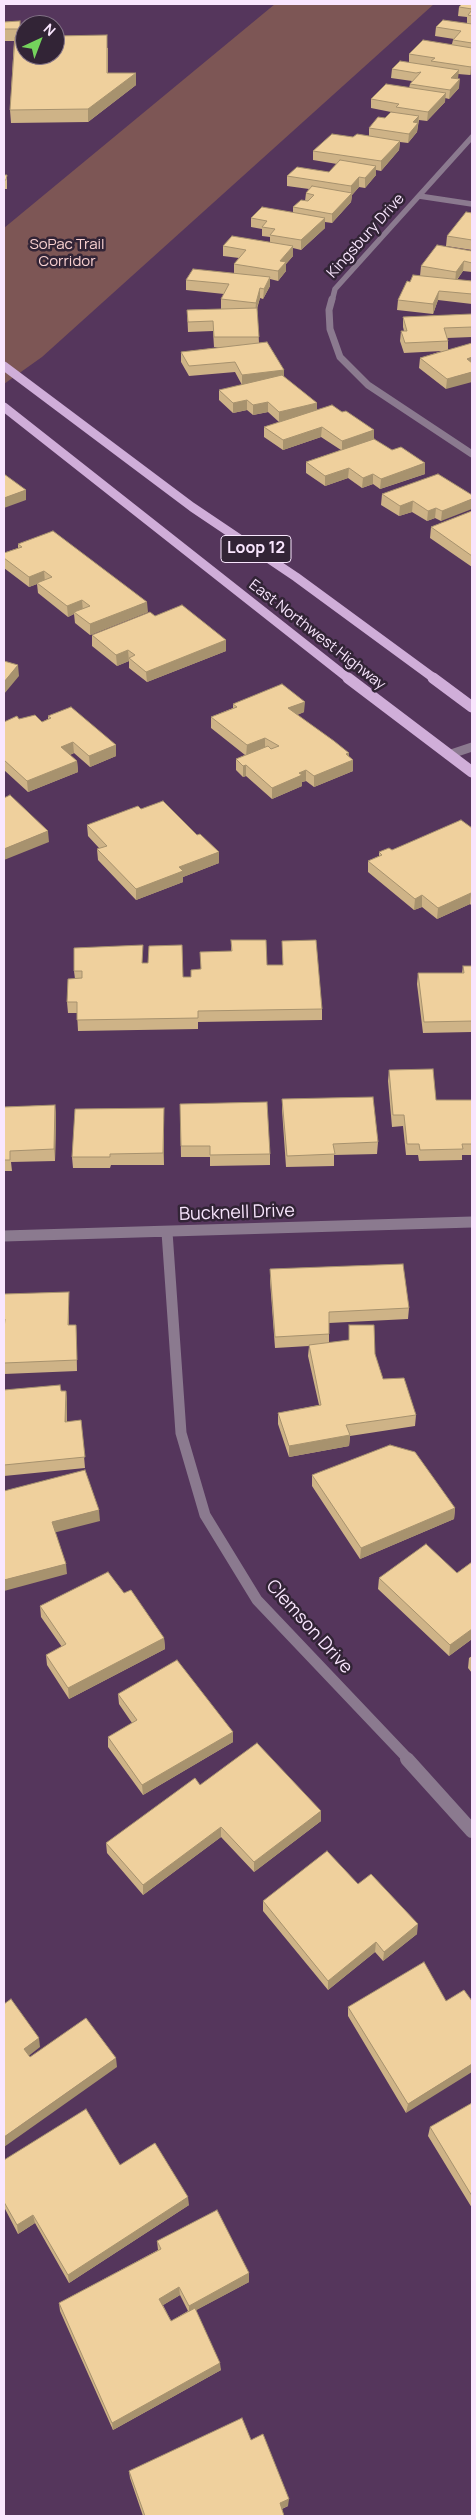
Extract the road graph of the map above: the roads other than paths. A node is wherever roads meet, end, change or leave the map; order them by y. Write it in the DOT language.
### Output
graph roads {
  1 [pos="472,137"];
  2 [pos="419,196"];
  3 [pos="472,204"];
  4 [pos="4,366"];
  5 [pos="4,408"];
  6 [pos="472,454"];
  7 [pos="472,707"];
  8 [pos="472,746"];
  9 [pos="448,755"];
  10 [pos="472,772"];
  11 [pos="472,1222"];
  12 [pos="167,1232"];
  13 [pos="4,1236"];
  14 [pos="472,1831"];
  1 -- 2 [label="street, Kingsbury Drive"];
  2 -- 3 [label="street"];
  2 -- 6 [label="street, Kingsbury Drive"];
  4 -- 7 [label="main road, East Northwest Highway / Loop 12"];
  5 -- 9 [label="main road, East Northwest Highway / Loop 12"];
  8 -- 9 [label="street"];
  9 -- 10 [label="main road, East Northwest Highway / Loop 12"];
  11 -- 12 [label="street, Bucknell Drive"];
  12 -- 13 [label="street, Bucknell Drive"];
  12 -- 14 [label="street, Clemson Drive"];
}
